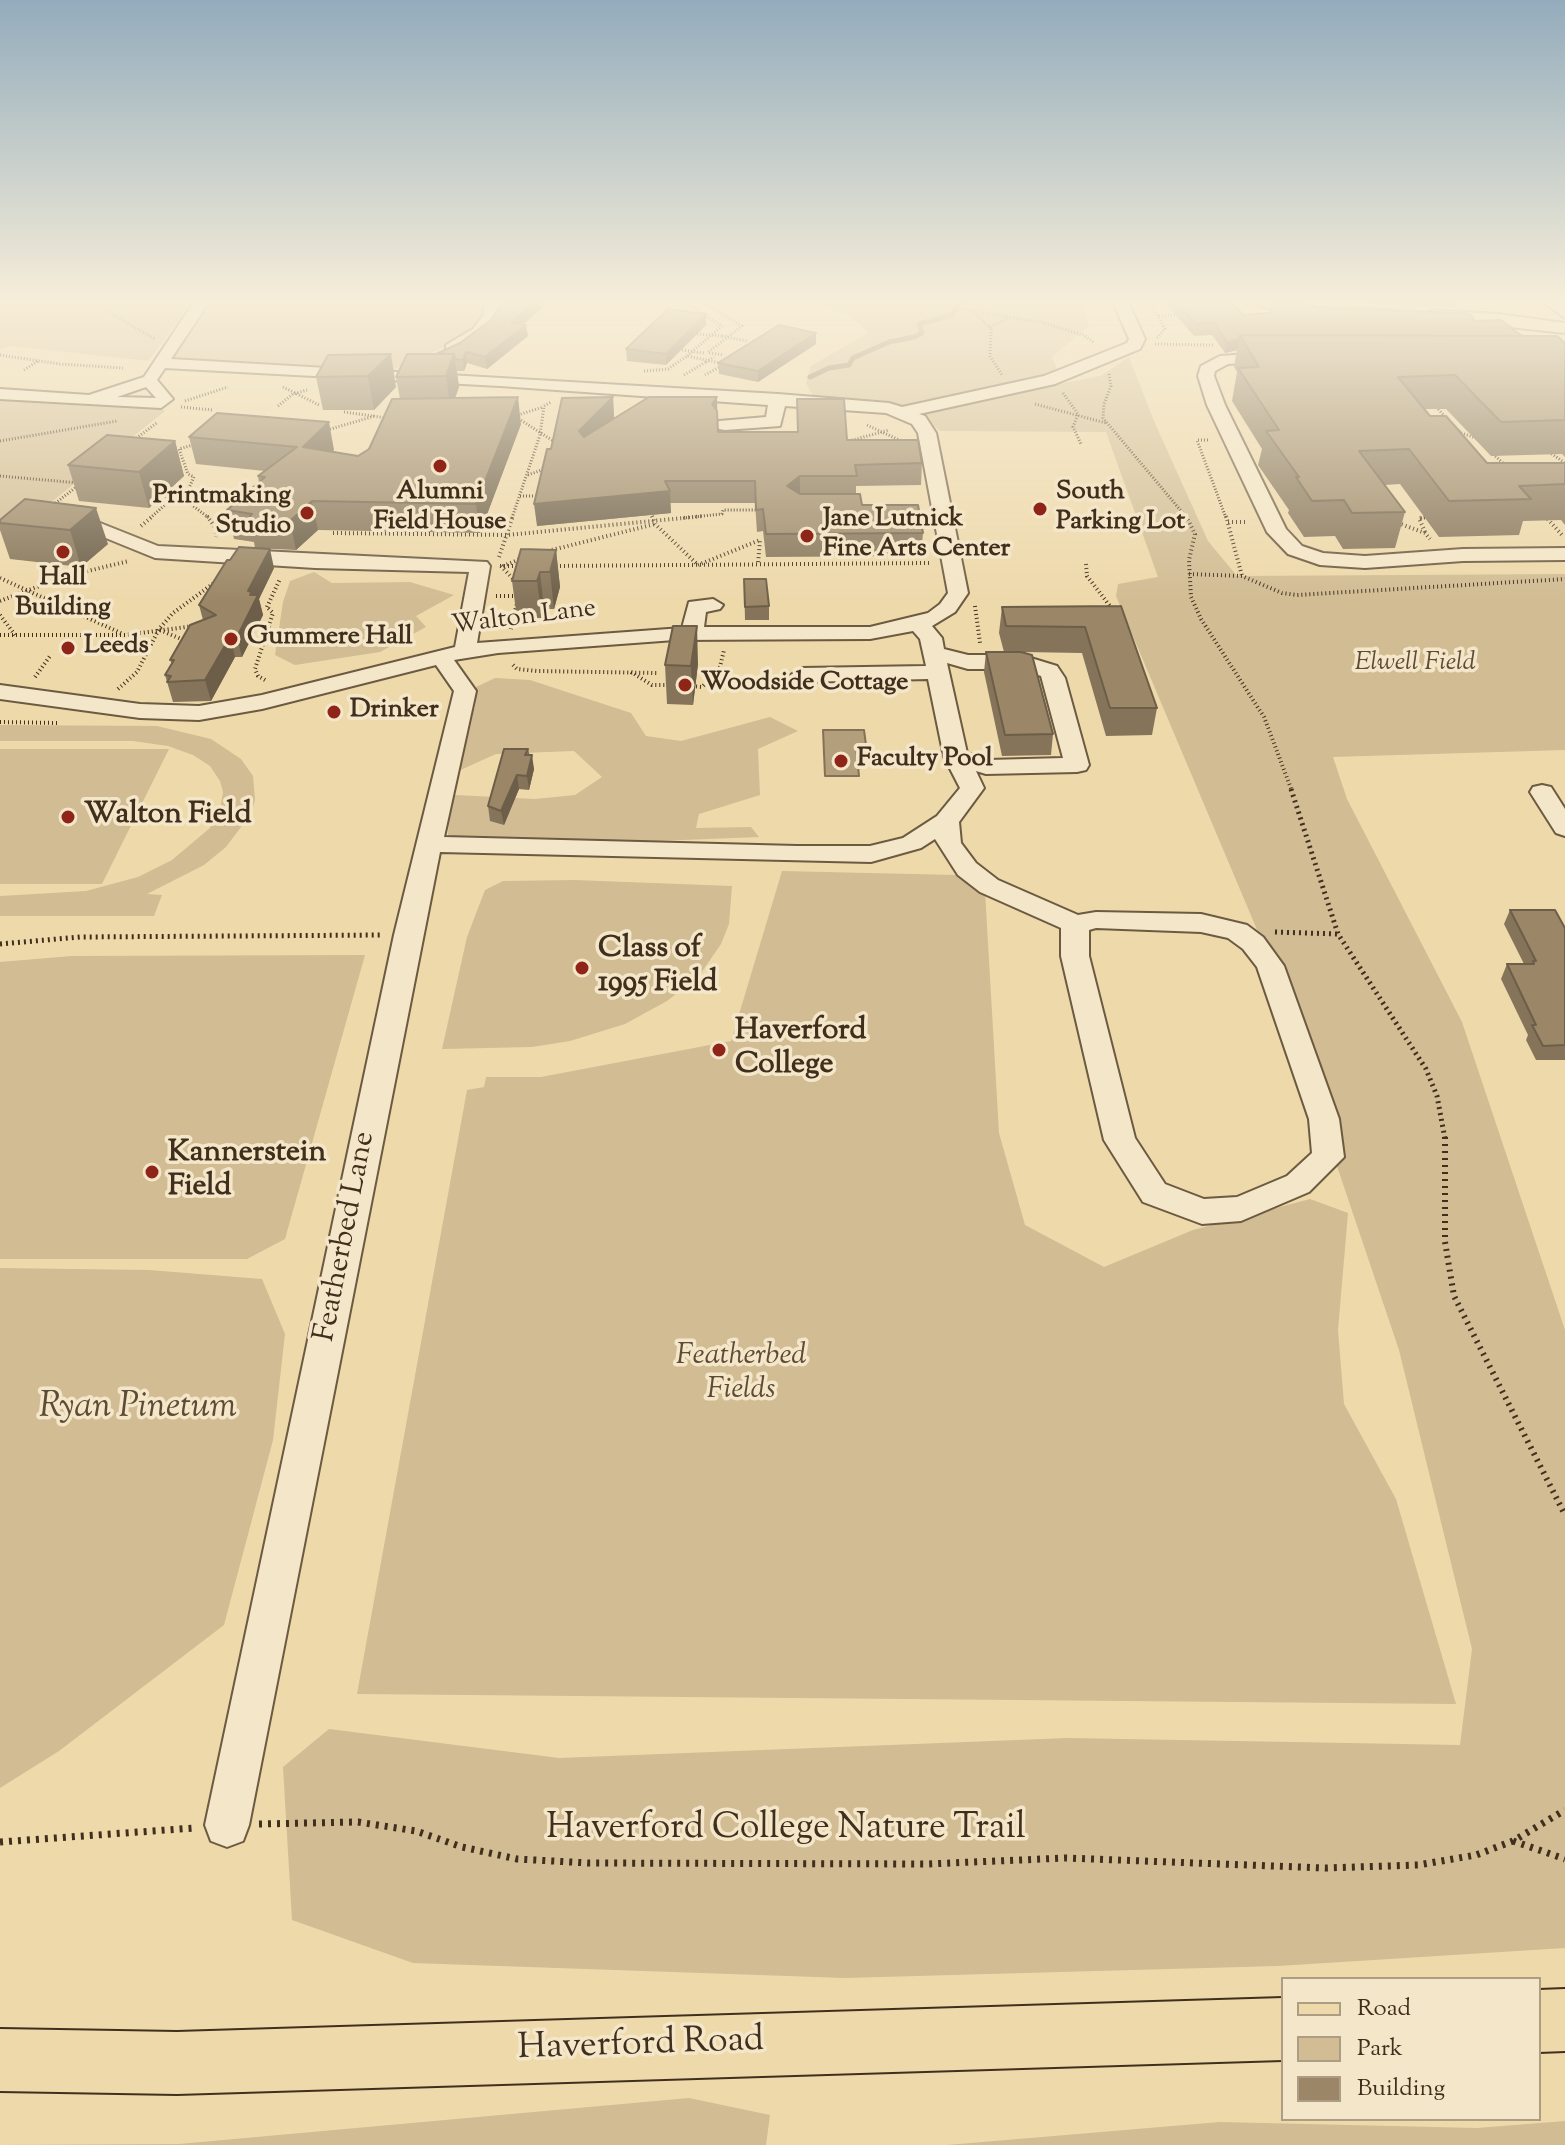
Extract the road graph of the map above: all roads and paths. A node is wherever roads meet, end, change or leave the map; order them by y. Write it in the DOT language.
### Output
graph roads {
  1 [pos="131,402"];
  2 [pos="177,402"];
  3 [pos="313,402"];
  4 [pos="494,402"];
  5 [pos="550,402"];
  6 [pos="777,402"];
  7 [pos="826,402"];
  8 [pos="967,402"];
  9 [pos="1068,402"];
  10 [pos="1106,402"];
  11 [pos="1216,402"];
  12 [pos="169,404"];
  13 [pos="1433,404"];
  14 [pos="319,405"];
  15 [pos="544,406"];
  16 [pos="213,410"];
  17 [pos="344,412"];
  18 [pos="1431,414"];
  19 [pos="1444,414"];
  20 [pos="375,416"];
  21 [pos="490,416"];
  22 [pos="515,416"];
  23 [pos="388,418"];
  24 [pos="1448,418"];
  25 [pos="1455,418"];
  26 [pos="124,420"];
  27 [pos="900,420"];
  28 [pos="863,423"];
  29 [pos="725,425"];
  30 [pos="1464,428"];
  31 [pos="1457,429"];
  32 [pos="881,433"];
  33 [pos="318,435"];
  34 [pos="540,435"];
  35 [pos="1197,440"];
  36 [pos="1488,440"];
  37 [pos="0,441"];
  38 [pos="205,441"];
  39 [pos="847,442"];
  40 [pos="1081,444"];
  41 [pos="141,446"];
  42 [pos="166,448"];
  43 [pos="179,449"];
  44 [pos="1547,449"];
  45 [pos="194,451"];
  46 [pos="1498,451"];
  47 [pos="898,453"];
  48 [pos="1551,454"];
  49 [pos="1562,454"];
  50 [pos="533,458"];
  51 [pos="1565,463"];
  52 [pos="555,466"];
  53 [pos="1514,474"];
  54 [pos="528,475"];
  55 [pos="0,476"];
  56 [pos="162,496"];
  57 [pos="520,496"];
  58 [pos="551,496"];
  59 [pos="173,498"];
  60 [pos="184,499"];
  61 [pos="766,510"];
  62 [pos="45,511"];
  63 [pos="1557,515"];
  64 [pos="1437,517"];
  65 [pos="653,520"];
  66 [pos="1388,522"];
  67 [pos="1395,522"];
  68 [pos="77,525"];
  69 [pos="1556,529"];
  70 [pos="1565,529"];
  71 [pos="1401,532"];
  72 [pos="333,533"];
  73 [pos="1425,533"];
  74 [pos="507,535"];
  75 [pos="1565,539"];
  76 [pos="125,540"];
  77 [pos="155,552"];
  78 [pos="540,553"];
  79 [pos="1565,554"];
  80 [pos="1443,556"];
  81 [pos="526,557"];
  82 [pos="276,560"];
  83 [pos="955,563"];
  84 [pos="758,564"];
  85 [pos="1086,564"];
  86 [pos="698,565"];
  87 [pos="491,566"];
  88 [pos="532,566"];
  89 [pos="547,566"];
  90 [pos="1189,574"];
  91 [pos="1242,576"];
  92 [pos="0,578"];
  93 [pos="1565,579"];
  94 [pos="215,583"];
  95 [pos="222,588"];
  96 [pos="27,591"];
  97 [pos="974,597"];
  98 [pos="0,601"];
  99 [pos="713,605"];
  100 [pos="267,607"];
  101 [pos="253,609"];
  102 [pos="0,615"];
  103 [pos="1119,618"];
  104 [pos="918,624"];
  105 [pos="200,626"];
  106 [pos="159,629"];
  107 [pos="692,634"];
  108 [pos="728,634"];
  109 [pos="0,635"];
  110 [pos="15,635"];
  111 [pos="125,635"];
  112 [pos="193,644"];
  113 [pos="505,645"];
  114 [pos="981,652"];
  115 [pos="453,654"];
  116 [pos="50,656"];
  117 [pos="936,662"];
  118 [pos="631,672"];
  119 [pos="657,673"];
  120 [pos="802,675"];
  121 [pos="269,682"];
  122 [pos="678,685"];
  123 [pos="691,686"];
  124 [pos="28,688"];
  125 [pos="0,692"];
  126 [pos="114,692"];
  127 [pos="956,757"];
  128 [pos="1542,792"];
  129 [pos="946,821"];
  130 [pos="1565,828"];
  131 [pos="428,844"];
  132 [pos="1075,924"];
  133 [pos="1237,931"];
  134 [pos="1338,934"];
  135 [pos="408,935"];
  136 [pos="0,944"];
  137 [pos="1565,1515"];
  138 [pos="1565,1810"];
  139 [pos="227,1825"];
  140 [pos="1513,1841"];
  141 [pos="0,1842"];
  142 [pos="1565,1859"];
  143 [pos="1565,2020"];
  144 [pos="1541,2021"];
  145 [pos="1281,2029"];
  146 [pos="0,2060"];
  1 -- 12 [label="street"];
  2 -- 12 [label="path"];
  3 -- 14 [label="path"];
  4 -- 21 [label="street"];
  5 -- 15 [label="path"];
  6 -- 29 [label="street"];
  7 -- 27 [label="street"];
  8 -- 27 [label="street"];
  9 -- 40 [label="path"];
  10 -- 90 [label="path"];
  11 -- 80 [label="street"];
  12 -- 16 [label="path"];
  12 -- 41 [label="path"];
  13 -- 19 [label="path"];
  15 -- 22 [label="path"];
  15 -- 34 [label="path"];
  17 -- 20 [label="path"];
  18 -- 19 [label="path"];
  19 -- 24 [label="path"];
  20 -- 23 [label="path"];
  20 -- 33 [label="path"];
  21 -- 22 [label="path"];
  22 -- 34 [label="path"];
  24 -- 25 [label="path"];
  24 -- 31 [label="path"];
  26 -- 37 [label="path"];
  27 -- 32 [label="path"];
  27 -- 83 [label="street"];
  28 -- 32 [label="path"];
  30 -- 31 [label="path"];
  31 -- 36 [label="path"];
  32 -- 39 [label="path"];
  32 -- 47 [label="path"];
  34 -- 50 [label="path"];
  34 -- 50 [label="path"];
  35 -- 91 [label="path"];
  38 -- 43 [label="path"];
  42 -- 43 [label="path"];
  43 -- 45 [label="path"];
  43 -- 60 [label="path"];
  44 -- 48 [label="path"];
  46 -- 53 [label="path"];
  48 -- 49 [label="path"];
  48 -- 51 [label="path"];
  50 -- 54 [label="path"];
  52 -- 54 [label="path"];
  54 -- 57 [label="path"];
  55 -- 62 [label="path"];
  56 -- 59 [label="path"];
  57 -- 58 [label="path"];
  57 -- 74 [label="path"];
  59 -- 60 [label="path"];
  59 -- 76 [label="path"];
  60 -- 82 [label="path"];
  61 -- 65 [label="path"];
  63 -- 69 [label="path"];
  64 -- 73 [label="path"];
  65 -- 74 [label="path"];
  65 -- 78 [label="path"];
  65 -- 86 [label="path"];
  66 -- 67 [label="path"];
  67 -- 71 [label="path"];
  67 -- 73 [label="path"];
  68 -- 76 [label="street"];
  69 -- 70 [label="path"];
  69 -- 75 [label="path"];
  72 -- 74 [label="path"];
  73 -- 80 [label="path"];
  74 -- 87 [label="path"];
  76 -- 77 [label="street"];
  77 -- 82 [label="street"];
  77 -- 96 [label="path"];
  79 -- 80 [label="street"];
  81 -- 87 [label="path"];
  82 -- 87 [label="street"];
  82 -- 94 [label="path"];
  82 -- 100 [label="path"];
  83 -- 84 [label="path"];
  83 -- 104 [label="street"];
  84 -- 86 [label="path"];
  84 -- 86 [label="path"];
  85 -- 103 [label="path"];
  86 -- 89 [label="path"];
  87 -- 88 [label="path"];
  87 -- 113 [label="path"];
  87 -- 115 [label="street"];
  90 -- 91 [label="path"];
  90 -- 134 [label="path"];
  91 -- 93 [label="path"];
  92 -- 96 [label="path"];
  94 -- 95 [label="path"];
  94 -- 106 [label="path"];
  96 -- 98 [label="path"];
  96 -- 111 [label="path"];
  97 -- 114 [label="path"];
  99 -- 107 [label="street"];
  100 -- 101 [label="path"];
  100 -- 121 [label="path"];
  102 -- 110 [label="path"];
  104 -- 108 [label="street, Walton Lane"];
  104 -- 117 [label="street"];
  105 -- 106 [label="path"];
  106 -- 111 [label="path"];
  106 -- 112 [label="path"];
  106 -- 126 [label="path"];
  107 -- 108 [label="street, Walton Lane"];
  107 -- 113 [label="street, Walton Lane"];
  108 -- 123 [label="path"];
  109 -- 110 [label="path"];
  110 -- 111 [label="path"];
  113 -- 115 [label="street, Walton Lane"];
  113 -- 118 [label="path"];
  115 -- 125 [label="street, Walton Lane"];
  115 -- 131 [label="street, Featherbed Lane"];
  116 -- 124 [label="path"];
  117 -- 120 [label="street"];
  117 -- 127 [label="street"];
  117 -- 127 [label="street"];
  118 -- 119 [label="path"];
  118 -- 122 [label="path"];
  127 -- 129 [label="street"];
  128 -- 130 [label="street"];
  129 -- 131 [label="street"];
  129 -- 132 [label="street"];
  131 -- 135 [label="street, Featherbed Lane"];
  132 -- 133 [label="street"];
  132 -- 133 [label="street"];
  133 -- 134 [label="path"];
  134 -- 137 [label="path"];
  135 -- 136 [label="path"];
  135 -- 139 [label="street, Featherbed Lane"];
  138 -- 140 [label="path, Haverford College Nature Trail"];
  139 -- 140 [label="path, Haverford College Nature Trail"];
  139 -- 141 [label="path, Haverford College Nature Trail"];
  140 -- 142 [label="path"];
  143 -- 144 [label="main road"];
  145 -- 146 [label="main road, Haverford Road"];
}
